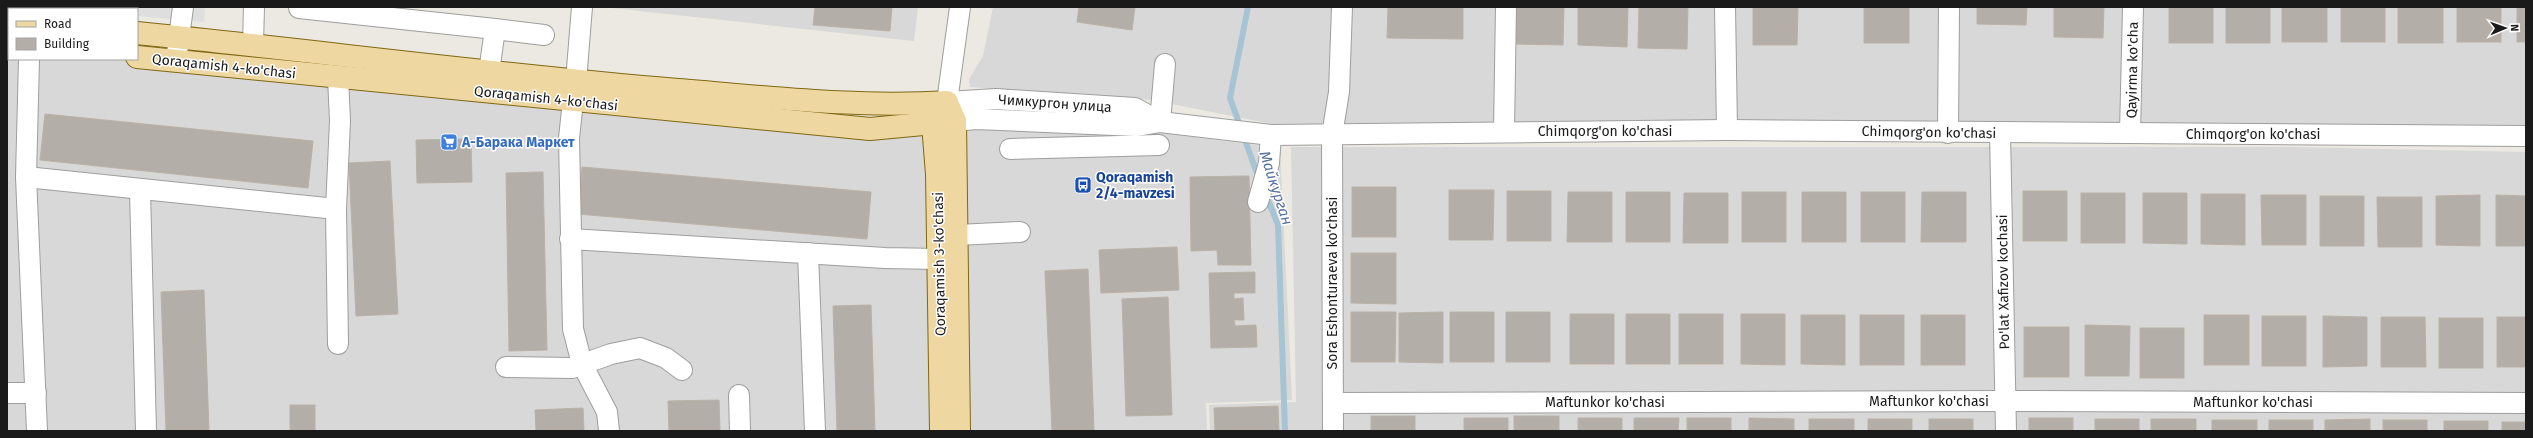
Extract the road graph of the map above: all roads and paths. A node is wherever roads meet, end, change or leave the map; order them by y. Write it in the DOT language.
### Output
graph roads {
  1 [pos="183,7"];
  2 [pos="254,7"];
  3 [pos="582,7"];
  4 [pos="960,7"];
  5 [pos="1342,7"];
  6 [pos="1506,7"];
  7 [pos="1724,7"];
  8 [pos="1949,7"];
  9 [pos="2133,7"];
  10 [pos="299,8"];
  11 [pos="495,30"];
  12 [pos="138,33"];
  13 [pos="544,35"];
  14 [pos="179,37"];
  15 [pos="253,44"];
  16 [pos="138,57"];
  17 [pos="29,60"];
  18 [pos="176,61"];
  19 [pos="1165,64"];
  20 [pos="489,72"];
  21 [pos="338,77"];
  22 [pos="574,91"];
  23 [pos="947,102"];
  24 [pos="955,121"];
  25 [pos="1160,122"];
  26 [pos="933,124"];
  27 [pos="1727,130"];
  28 [pos="1504,132"];
  29 [pos="1948,133"];
  30 [pos="2000,133"];
  31 [pos="2130,133"];
  32 [pos="1332,135"];
  33 [pos="1270,136"];
  34 [pos="2526,136"];
  35 [pos="1159,145"];
  36 [pos="1010,149"];
  37 [pos="26,177"];
  38 [pos="140,190"];
  39 [pos="1258,202"];
  40 [pos="336,209"];
  41 [pos="1020,232"];
  42 [pos="957,235"];
  43 [pos="570,239"];
  44 [pos="808,253"];
  45 [pos="939,259"];
  46 [pos="338,344"];
  47 [pos="582,364"];
  48 [pos="506,367"];
  49 [pos="682,370"];
  50 [pos="7,393"];
  51 [pos="36,393"];
  52 [pos="739,396"];
  53 [pos="2005,401"];
  54 [pos="1332,403"];
  55 [pos="2526,403"];
  56 [pos="37,431"];
  57 [pos="146,431"];
  58 [pos="609,431"];
  59 [pos="740,431"];
  60 [pos="815,431"];
  61 [pos="941,431"];
  62 [pos="959,431"];
  63 [pos="1333,431"];
  64 [pos="2006,431"];
  1 -- 14 [label="street"];
  2 -- 15 [label="street"];
  3 -- 22 [label="street"];
  4 -- 23 [label="street"];
  5 -- 32 [label="street, Sora Eshonturaeva ko'chasi"];
  6 -- 28 [label="street"];
  7 -- 27 [label="street"];
  8 -- 29 [label="street"];
  9 -- 31 [label="street, Qayirma ko'cha"];
  10 -- 11 [label="street"];
  11 -- 13 [label="street"];
  11 -- 20 [label="street"];
  12 -- 14 [label="main road, Qoraqamish 4-ko'chasi"];
  14 -- 15 [label="main road, Qoraqamish 4-ko'chasi"];
  14 -- 18 [label="street"];
  15 -- 20 [label="main road, Qoraqamish 4-ko'chasi"];
  16 -- 18 [label="main road, Qoraqamish 4-ko'chasi"];
  17 -- 37 [label="street"];
  18 -- 21 [label="main road, Qoraqamish 4-ko'chasi"];
  19 -- 25 [label="street"];
  20 -- 22 [label="main road, Qoraqamish 4-ko'chasi"];
  21 -- 22 [label="main road, Qoraqamish 4-ko'chasi"];
  21 -- 40 [label="street"];
  22 -- 23 [label="main road, Qoraqamish 4-ko'chasi"];
  22 -- 26 [label="main road, Qoraqamish 4-ko'chasi"];
  22 -- 43 [label="street"];
  23 -- 24 [label="main road, Qoraqamish 3-ko'chasi"];
  23 -- 25 [label="street, Чимкургон улица"];
  23 -- 26 [label="main road"];
  24 -- 25 [label="street, Чимкургон улица"];
  24 -- 26 [label="main road, Qoraqamish 4-ko'chasi"];
  24 -- 42 [label="main road, Qoraqamish 3-ko'chasi"];
  25 -- 33 [label="street, Чимкургон улица"];
  26 -- 45 [label="main road, Qoraqamish 3-ko'chasi"];
  27 -- 28 [label="street, Chimqorg'on ko'chasi"];
  27 -- 29 [label="street, Chimqorg'on ko'chasi"];
  28 -- 32 [label="street, Chimqorg'on ko'chasi"];
  29 -- 30 [label="street, Chimqorg'on ko'chasi"];
  30 -- 31 [label="street, Chimqorg'on ko'chasi"];
  30 -- 53 [label="street, Po'lat Xafizov kochasi"];
  31 -- 34 [label="street, Chimqorg'on ko'chasi"];
  32 -- 33 [label="street, Чимкургон улица"];
  32 -- 54 [label="street, Sora Eshonturaeva ko'chasi"];
  33 -- 39 [label="street"];
  35 -- 36 [label="street"];
  37 -- 38 [label="street"];
  37 -- 51 [label="street"];
  38 -- 40 [label="street"];
  38 -- 57 [label="street"];
  40 -- 46 [label="street"];
  41 -- 42 [label="street"];
  42 -- 62 [label="main road, Qoraqamish 3-ko'chasi"];
  43 -- 44 [label="street"];
  43 -- 47 [label="street"];
  44 -- 45 [label="street"];
  44 -- 60 [label="street"];
  45 -- 61 [label="main road, Qoraqamish 3-ko'chasi"];
  47 -- 48 [label="street"];
  47 -- 49 [label="street"];
  47 -- 58 [label="street"];
  50 -- 51 [label="street"];
  51 -- 56 [label="street"];
  52 -- 59 [label="street"];
  53 -- 54 [label="street, Maftunkor ko'chasi"];
  53 -- 55 [label="street, Maftunkor ko'chasi"];
  53 -- 64 [label="street, Po'lat Xafizov kochasi"];
  54 -- 63 [label="street, Sora Eshonturaeva ko'chasi"];
}
